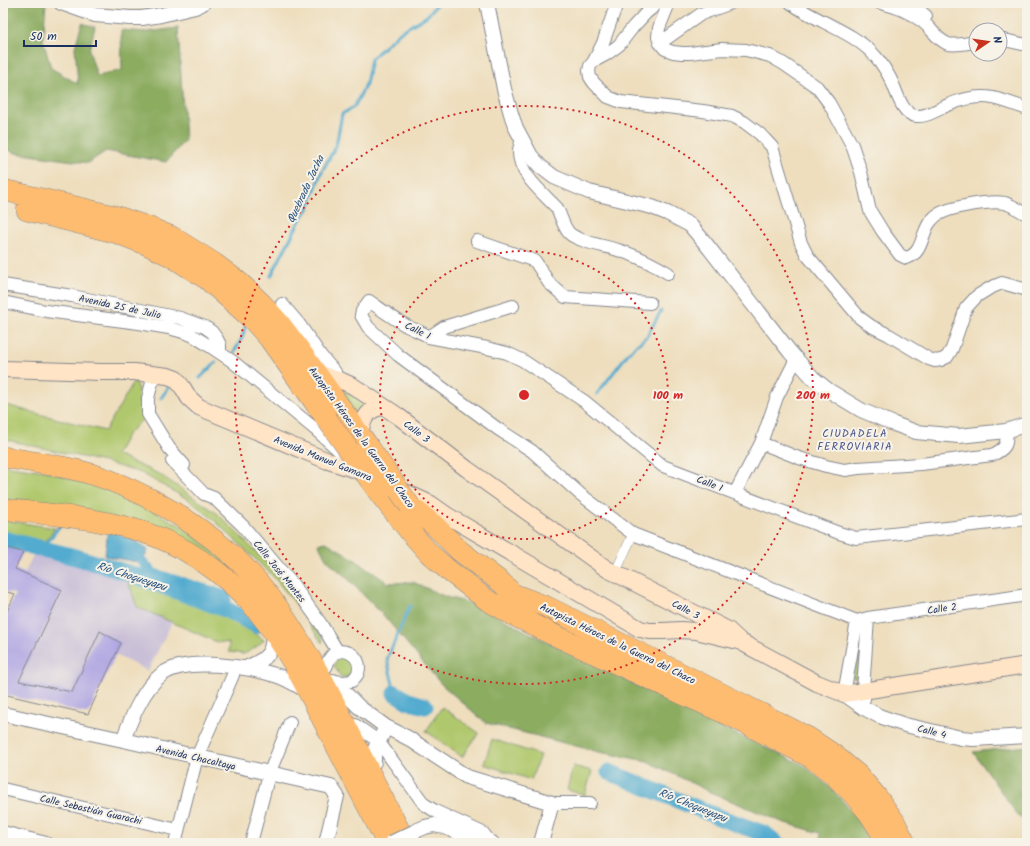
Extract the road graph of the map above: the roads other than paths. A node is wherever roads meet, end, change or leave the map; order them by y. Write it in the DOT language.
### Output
graph roads {
  1 [pos="62,3"];
  2 [pos="203,3"];
  3 [pos="488,3"];
  4 [pos="617,3"];
  5 [pos="658,3"];
  6 [pos="669,3"];
  7 [pos="731,3"];
  8 [pos="791,3"];
  9 [pos="880,3"];
  10 [pos="911,3"];
  11 [pos="929,28"];
  12 [pos="1008,41"];
  13 [pos="660,43"];
  14 [pos="968,43"];
  15 [pos="1027,45"];
  16 [pos="594,61"];
  17 [pos="1027,109"];
  18 [pos="522,139"];
  19 [pos="3,190"];
  20 [pos="3,204"];
  21 [pos="1027,214"];
  22 [pos="477,241"];
  23 [pos="668,273"];
  24 [pos="3,285"];
  25 [pos="1027,290"];
  26 [pos="3,302"];
  27 [pos="650,303"];
  28 [pos="282,304"];
  29 [pos="513,306"];
  30 [pos="429,337"];
  31 [pos="220,352"];
  32 [pos="796,359"];
  33 [pos="3,369"];
  34 [pos="314,371"];
  35 [pos="154,375"];
  36 [pos="336,380"];
  37 [pos="384,407"];
  38 [pos="1027,424"];
  39 [pos="1006,431"];
  40 [pos="364,441"];
  41 [pos="761,443"];
  42 [pos="3,457"];
  43 [pos="172,462"];
  44 [pos="356,470"];
  45 [pos="735,493"];
  46 [pos="214,498"];
  47 [pos="3,509"];
  48 [pos="1027,519"];
  49 [pos="633,534"];
  50 [pos="226,550"];
  51 [pos="615,573"];
  52 [pos="1027,595"];
  53 [pos="862,620"];
  54 [pos="273,631"];
  55 [pos="741,642"];
  56 [pos="338,652"];
  57 [pos="1027,665"];
  58 [pos="326,667"];
  59 [pos="246,668"];
  60 [pos="233,676"];
  61 [pos="333,680"];
  62 [pos="352,681"];
  63 [pos="863,690"];
  64 [pos="308,692"];
  65 [pos="844,694"];
  66 [pos="359,707"];
  67 [pos="864,708"];
  68 [pos="3,714"];
  69 [pos="290,722"];
  70 [pos="355,724"];
  71 [pos="386,727"];
  72 [pos="1027,736"];
  73 [pos="123,740"];
  74 [pos="378,741"];
  75 [pos="197,757"];
  76 [pos="374,762"];
  77 [pos="269,774"];
  78 [pos="3,789"];
  79 [pos="552,803"];
  80 [pos="590,803"];
  81 [pos="178,830"];
  82 [pos="3,832"];
  83 [pos="400,838"];
  84 [pos="46,843"];
  85 [pos="175,843"];
  86 [pos="250,843"];
  87 [pos="326,843"];
  88 [pos="492,843"];
  89 [pos="541,843"];
  90 [pos="887,843"];
  91 [pos="905,843"];
  1 -- 2 [label="street"];
  3 -- 18 [label="street"];
  4 -- 16 [label="street"];
  5 -- 16 [label="street"];
  6 -- 13 [label="street"];
  7 -- 13 [label="street"];
  8 -- 17 [label="street"];
  9 -- 11 [label="street"];
  10 -- 11 [label="street"];
  11 -- 14 [label="street"];
  12 -- 15 [label="street"];
  13 -- 21 [label="street"];
  16 -- 25 [label="street"];
  18 -- 23 [label="street"];
  18 -- 32 [label="street"];
  19 -- 34 [label="highway, Autopista Héroes de la Guerra del Chaco"];
  20 -- 90 [label="highway, Autopista Héroes de la Guerra del Chaco, bridge"];
  22 -- 27 [label="street"];
  24 -- 31 [label="street, Avenida 25 de Julio"];
  26 -- 31 [label="street, Avenida 25 de Julio"];
  28 -- 36 [label="street"];
  29 -- 30 [label="street"];
  30 -- 45 [label="street, Calle 1"];
  30 -- 49 [label="street, Calle 1"];
  31 -- 44 [label="street, Avenida 25 de Julio"];
  32 -- 39 [label="street"];
  32 -- 41 [label="street"];
  33 -- 35 [label="main road, Avenida Manuel Gamarra"];
  34 -- 36 [label="main road, Calle 3"];
  34 -- 40 [label="highway, Autopista Héroes de la Guerra del Chaco"];
  35 -- 44 [label="main road, Avenida Manuel Gamarra"];
  35 -- 46 [label="street, Calle José Montes"];
  36 -- 37 [label="main road, Calle 3"];
  37 -- 40 [label="main road"];
  37 -- 51 [label="main road, Calle 3"];
  38 -- 39 [label="street"];
  39 -- 41 [label="street"];
  40 -- 91 [label="highway, Autopista Héroes de la Guerra del Chaco, bridge"];
  41 -- 45 [label="street"];
  42 -- 50 [label="highway"];
  43 -- 46 [label="street, Calle José Montes"];
  44 -- 55 [label="main road, Avenida Manuel Gamarra"];
  45 -- 48 [label="street, Calle 1"];
  46 -- 56 [label="street, Calle José Montes"];
  47 -- 54 [label="highway"];
  49 -- 51 [label="street"];
  49 -- 53 [label="street, Calle 1"];
  50 -- 58 [label="street"];
  50 -- 83 [label="highway"];
  51 -- 55 [label="main road, Calle 3"];
  52 -- 53 [label="street, Calle 2"];
  53 -- 63 [label="street"];
  53 -- 65 [label="street"];
  54 -- 59 [label="street"];
  54 -- 64 [label="highway"];
  55 -- 65 [label="main road, Calle 3"];
  56 -- 58 [label="street"];
  56 -- 62 [label="street"];
  57 -- 63 [label="main road"];
  58 -- 61 [label="street"];
  59 -- 64 [label="street"];
  59 -- 73 [label="street"];
  60 -- 75 [label="street"];
  61 -- 62 [label="street"];
  61 -- 66 [label="street"];
  61 -- 70 [label="street"];
  62 -- 66 [label="street"];
  63 -- 65 [label="main road"];
  63 -- 67 [label="street"];
  64 -- 83 [label="highway"];
  65 -- 67 [label="street, Calle 4"];
  66 -- 71 [label="street"];
  67 -- 72 [label="street, Calle 4"];
  68 -- 73 [label="street, Avenida Chacaltaya"];
  69 -- 77 [label="street"];
  70 -- 74 [label="street"];
  70 -- 76 [label="street"];
  71 -- 74 [label="street"];
  71 -- 79 [label="street"];
  73 -- 75 [label="street, Avenida Chacaltaya"];
  74 -- 76 [label="street"];
  74 -- 88 [label="street"];
  75 -- 77 [label="street, Avenida Chacaltaya"];
  75 -- 81 [label="street"];
  76 -- 83 [label="street"];
  77 -- 86 [label="street"];
  77 -- 87 [label="street, Avenida Chacaltaya"];
  78 -- 81 [label="street, Calle Sebastián Guarachi"];
  79 -- 80 [label="street"];
  79 -- 89 [label="street"];
  81 -- 85 [label="street"];
  82 -- 84 [label="street"];
  83 -- 88 [label="street"];
}
